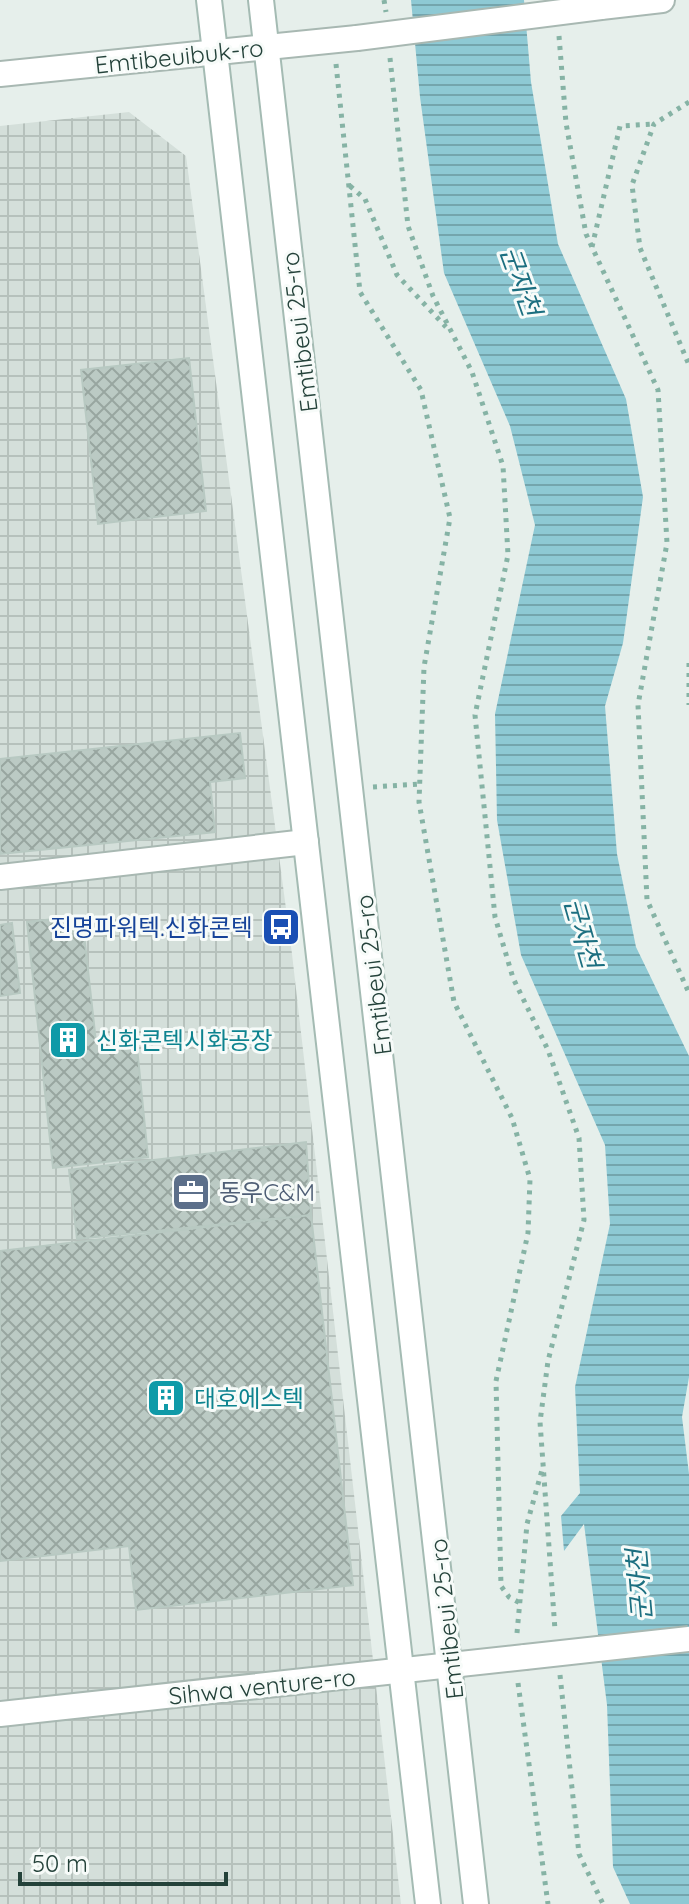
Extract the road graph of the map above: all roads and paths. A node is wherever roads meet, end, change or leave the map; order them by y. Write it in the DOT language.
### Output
graph roads {
  1 [pos="209,0"];
  2 [pos="261,0"];
  3 [pos="384,0"];
  4 [pos="662,0"];
  5 [pos="386,15"];
  6 [pos="559,31"];
  7 [pos="346,39"];
  8 [pos="389,45"];
  9 [pos="267,47"];
  10 [pos="214,52"];
  11 [pos="0,74"];
  12 [pos="689,102"];
  13 [pos="654,124"];
  14 [pos="349,185"];
  15 [pos="592,247"];
  16 [pos="452,334"];
  17 [pos="689,365"];
  18 [pos="689,663"];
  19 [pos="689,705"];
  20 [pos="420,784"];
  21 [pos="352,788"];
  22 [pos="306,842"];
  23 [pos="0,877"];
  24 [pos="689,993"];
  25 [pos="544,1463"];
  26 [pos="520,1603"];
  27 [pos="689,1639"];
  28 [pos="556,1644"];
  29 [pos="520,1658"];
  30 [pos="558,1659"];
  31 [pos="452,1665"];
  32 [pos="401,1671"];
  33 [pos="0,1714"];
  34 [pos="428,1904"];
  35 [pos="476,1904"];
  36 [pos="548,1904"];
  37 [pos="603,1904"];
  1 -- 10 [label="main road, Emtibeui 25-ro"];
  2 -- 9 [label="main road, Emtibeui 25-ro"];
  3 -- 5 [label="path"];
  4 -- 7 [label="main road, Emtibeuibuk-ro, bridge"];
  6 -- 15 [label="path"];
  7 -- 9 [label="main road, Emtibeuibuk-ro"];
  7 -- 14 [label="path"];
  8 -- 16 [label="path"];
  9 -- 10 [label="main road, Emtibeuibuk-ro"];
  9 -- 21 [label="main road, Emtibeui 25-ro"];
  10 -- 11 [label="main road, Emtibeuibuk-ro"];
  10 -- 22 [label="main road, Emtibeui 25-ro"];
  12 -- 13 [label="path"];
  13 -- 15 [label="path"];
  13 -- 17 [label="path"];
  14 -- 16 [label="path"];
  14 -- 20 [label="path"];
  15 -- 24 [label="path"];
  16 -- 25 [label="path"];
  18 -- 19 [label="path"];
  20 -- 21 [label="path"];
  20 -- 26 [label="path"];
  21 -- 31 [label="main road, Emtibeui 25-ro"];
  22 -- 23 [label="main road"];
  22 -- 32 [label="main road, Emtibeui 25-ro"];
  25 -- 26 [label="path"];
  25 -- 28 [label="path"];
  26 -- 29 [label="path"];
  27 -- 29 [label="main road, Sihwa venture-ro, bridge"];
  29 -- 31 [label="main road, Sihwa venture-ro"];
  29 -- 36 [label="path"];
  30 -- 37 [label="path"];
  31 -- 32 [label="main road, Sihwa venture-ro"];
  31 -- 35 [label="main road, Emtibeui 25-ro"];
  32 -- 33 [label="main road, Sihwa venture-ro"];
  32 -- 34 [label="main road, Emtibeui 25-ro"];
}
